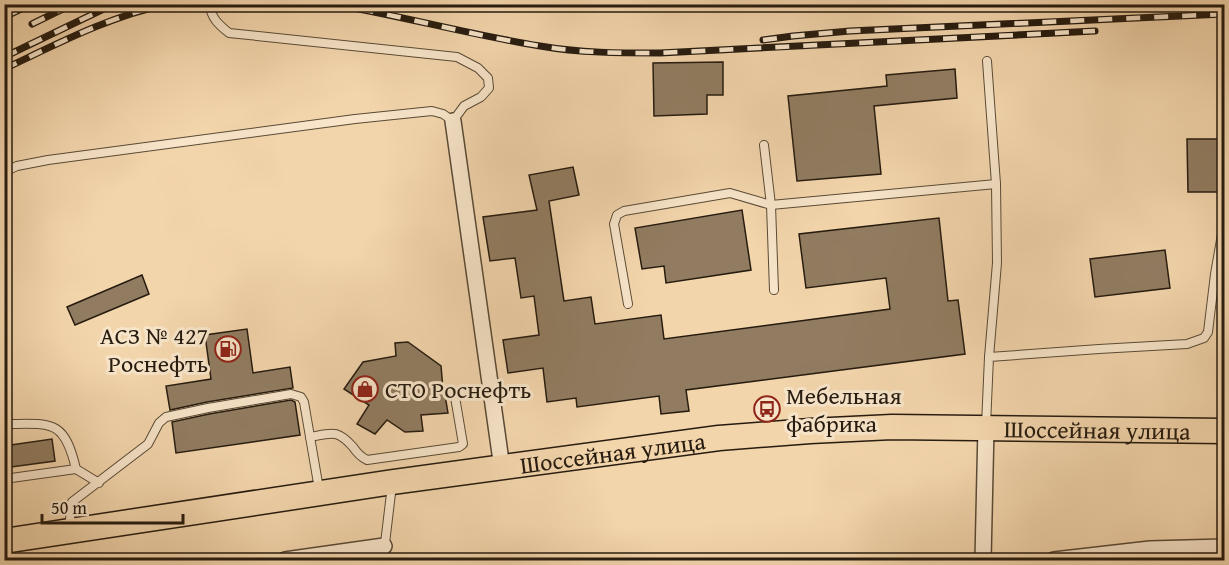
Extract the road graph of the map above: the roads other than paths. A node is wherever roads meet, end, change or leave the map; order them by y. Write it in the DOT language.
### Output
graph roads {
  1 [pos="209,4"];
  2 [pos="987,61"];
  3 [pos="453,121"];
  4 [pos="764,145"];
  5 [pos="4,172"];
  6 [pos="996,184"];
  7 [pos="771,205"];
  8 [pos="1224,223"];
  9 [pos="774,290"];
  10 [pos="628,304"];
  11 [pos="989,357"];
  12 [pos="490,390"];
  13 [pos="4,424"];
  14 [pos="986,427"];
  15 [pos="1224,430"];
  16 [pos="310,437"];
  17 [pos="502,468"];
  18 [pos="76,469"];
  19 [pos="4,479"];
  20 [pos="393,482"];
  21 [pos="99,483"];
  22 [pos="320,494"];
  23 [pos="69,531"];
  24 [pos="4,541"];
  25 [pos="1224,547"];
  26 [pos="383,553"];
  27 [pos="285,561"];
  28 [pos="983,561"];
  29 [pos="1054,561"];
  1 -- 3 [label="lane"];
  2 -- 6 [label="lane"];
  3 -- 5 [label="lane"];
  3 -- 12 [label="street"];
  4 -- 7 [label="lane"];
  6 -- 7 [label="lane"];
  6 -- 11 [label="lane"];
  7 -- 9 [label="lane"];
  7 -- 10 [label="lane"];
  8 -- 11 [label="lane"];
  11 -- 14 [label="lane"];
  12 -- 16 [label="lane"];
  12 -- 17 [label="street"];
  13 -- 18 [label="lane"];
  14 -- 15 [label="main road, Шоссейная улица"];
  14 -- 17 [label="main road, Шоссейная улица"];
  14 -- 28 [label="street"];
  16 -- 21 [label="lane"];
  16 -- 22 [label="lane"];
  17 -- 20 [label="main road, Шоссейная улица"];
  18 -- 19 [label="lane"];
  18 -- 21 [label="lane"];
  20 -- 22 [label="main road, Шоссейная улица"];
  20 -- 26 [label="lane"];
  21 -- 23 [label="lane"];
  22 -- 23 [label="main road, Шоссейная улица"];
  23 -- 24 [label="main road, Шоссейная улица"];
  25 -- 29 [label="street"];
  26 -- 27 [label="street"];
}
